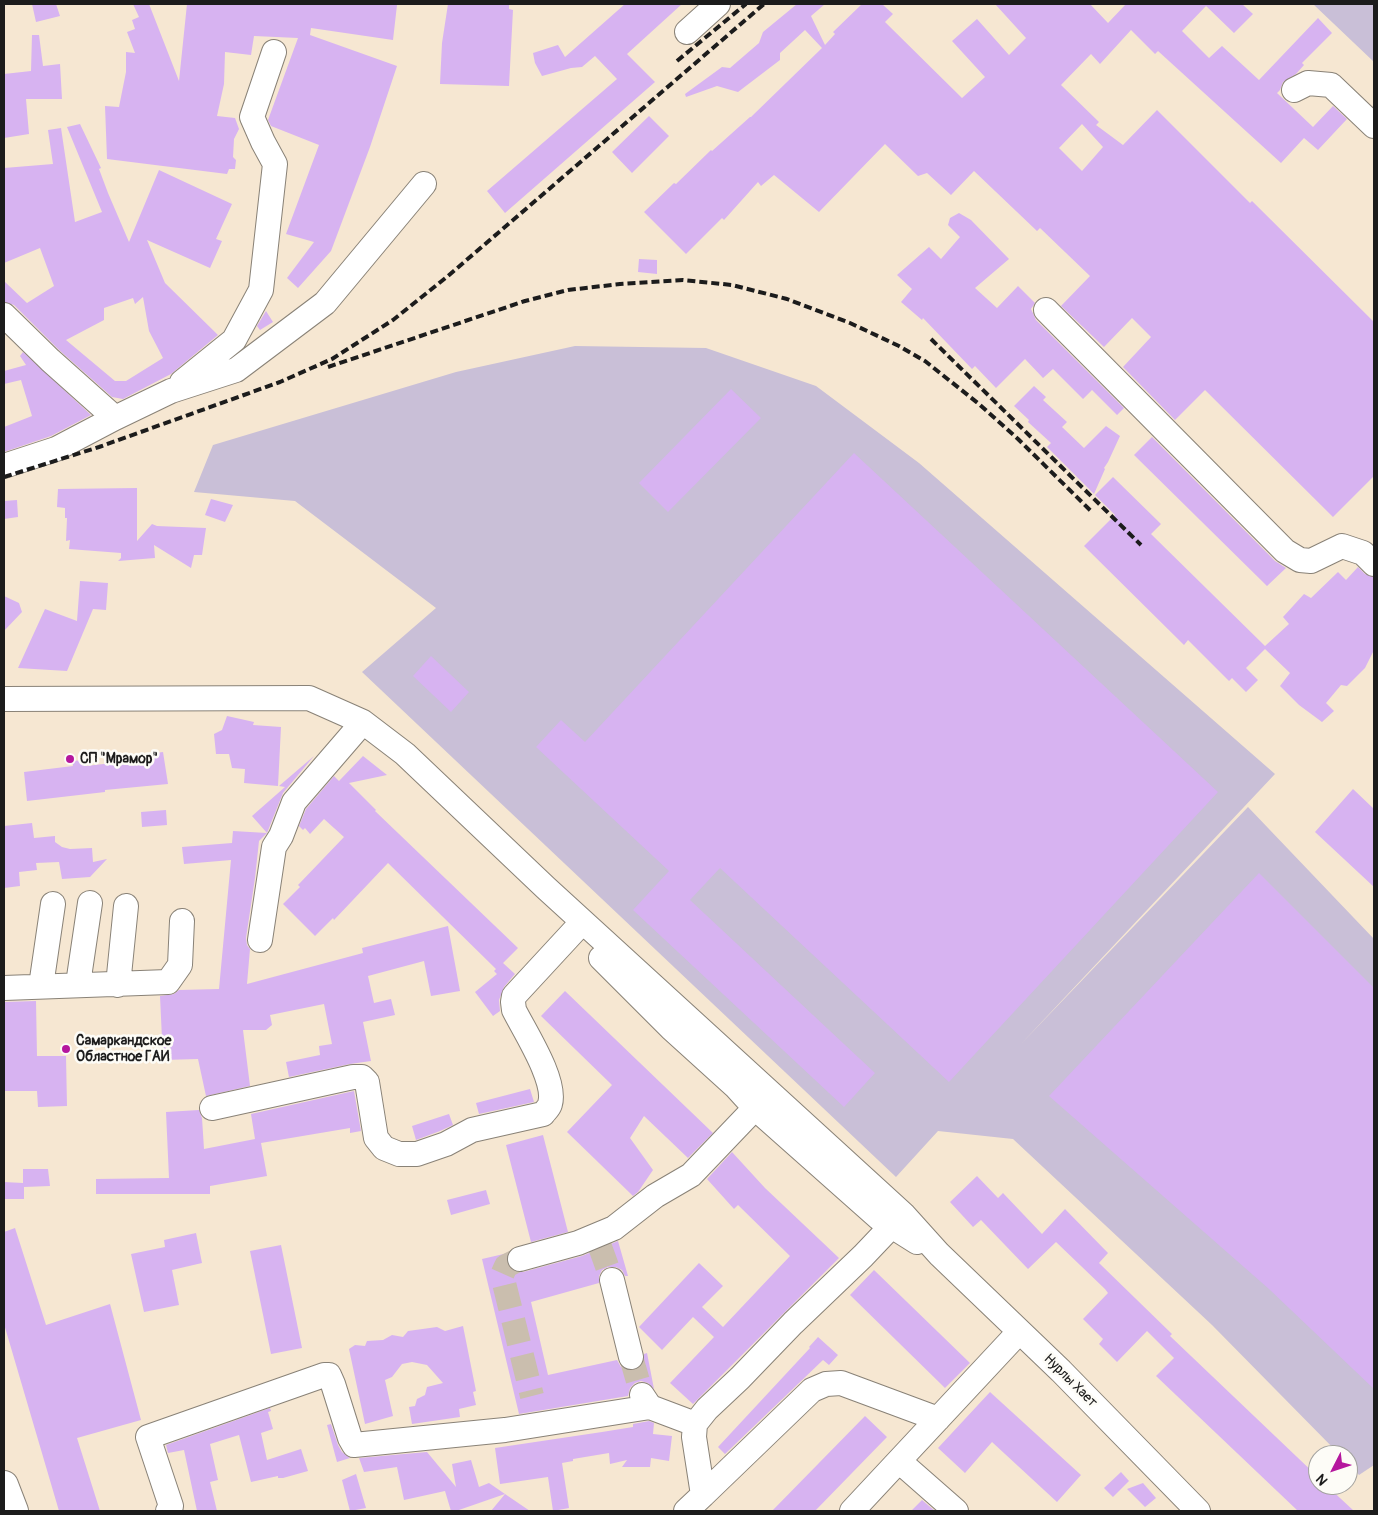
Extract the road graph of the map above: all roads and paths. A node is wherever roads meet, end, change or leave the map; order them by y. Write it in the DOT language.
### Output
graph roads {
  1 [pos="718,4"];
  2 [pos="687,32"];
  3 [pos="274,52"];
  4 [pos="1294,90"];
  5 [pos="1374,126"];
  6 [pos="424,184"];
  7 [pos="1046,310"];
  8 [pos="4,315"];
  9 [pos="171,391"];
  10 [pos="115,418"];
  11 [pos="4,466"];
  12 [pos="1374,564"];
  13 [pos="4,699"];
  14 [pos="363,722"];
  15 [pos="546,888"];
  16 [pos="90,903"];
  17 [pos="53,904"];
  18 [pos="126,906"];
  19 [pos="182,922"];
  20 [pos="575,930"];
  21 [pos="260,940"];
  22 [pos="78,984"];
  23 [pos="118,985"];
  24 [pos="41,986"];
  25 [pos="4,988"];
  26 [pos="212,1108"];
  27 [pos="755,1108"];
  28 [pos="897,1220"];
  29 [pos="520,1259"];
  30 [pos="612,1280"];
  31 [pos="1019,1332"];
  32 [pos="631,1357"];
  33 [pos="938,1419"];
  34 [pos="695,1424"];
  35 [pos="899,1461"];
  36 [pos="4,1485"];
  37 [pos="703,1495"];
  38 [pos="14,1511"];
  39 [pos="168,1511"];
  40 [pos="686,1511"];
  41 [pos="852,1511"];
  42 [pos="956,1511"];
  43 [pos="1198,1511"];
  1 -- 2 [label="street"];
  3 -- 9 [label="street"];
  4 -- 5 [label="street"];
  6 -- 9 [label="street"];
  7 -- 12 [label="street"];
  8 -- 10 [label="street"];
  9 -- 10 [label="street"];
  10 -- 11 [label="street"];
  13 -- 14 [label="street"];
  14 -- 15 [label="street"];
  14 -- 21 [label="street"];
  15 -- 20 [label="street"];
  15 -- 28 [label="street"];
  16 -- 22 [label="street"];
  17 -- 24 [label="street"];
  18 -- 23 [label="street"];
  19 -- 23 [label="street"];
  20 -- 26 [label="street"];
  20 -- 27 [label="street"];
  22 -- 23 [label="street"];
  22 -- 24 [label="street"];
  24 -- 25 [label="street"];
  27 -- 28 [label="street"];
  27 -- 29 [label="street"];
  28 -- 31 [label="street, Нурлы Хает"];
  28 -- 34 [label="street"];
  30 -- 32 [label="street"];
  31 -- 33 [label="street"];
  31 -- 43 [label="street, Нурлы Хает"];
  33 -- 35 [label="street"];
  33 -- 37 [label="street"];
  34 -- 37 [label="street"];
  34 -- 39 [label="street"];
  35 -- 41 [label="street"];
  35 -- 42 [label="street"];
  36 -- 38 [label="main road"];
  37 -- 40 [label="street"];
}
